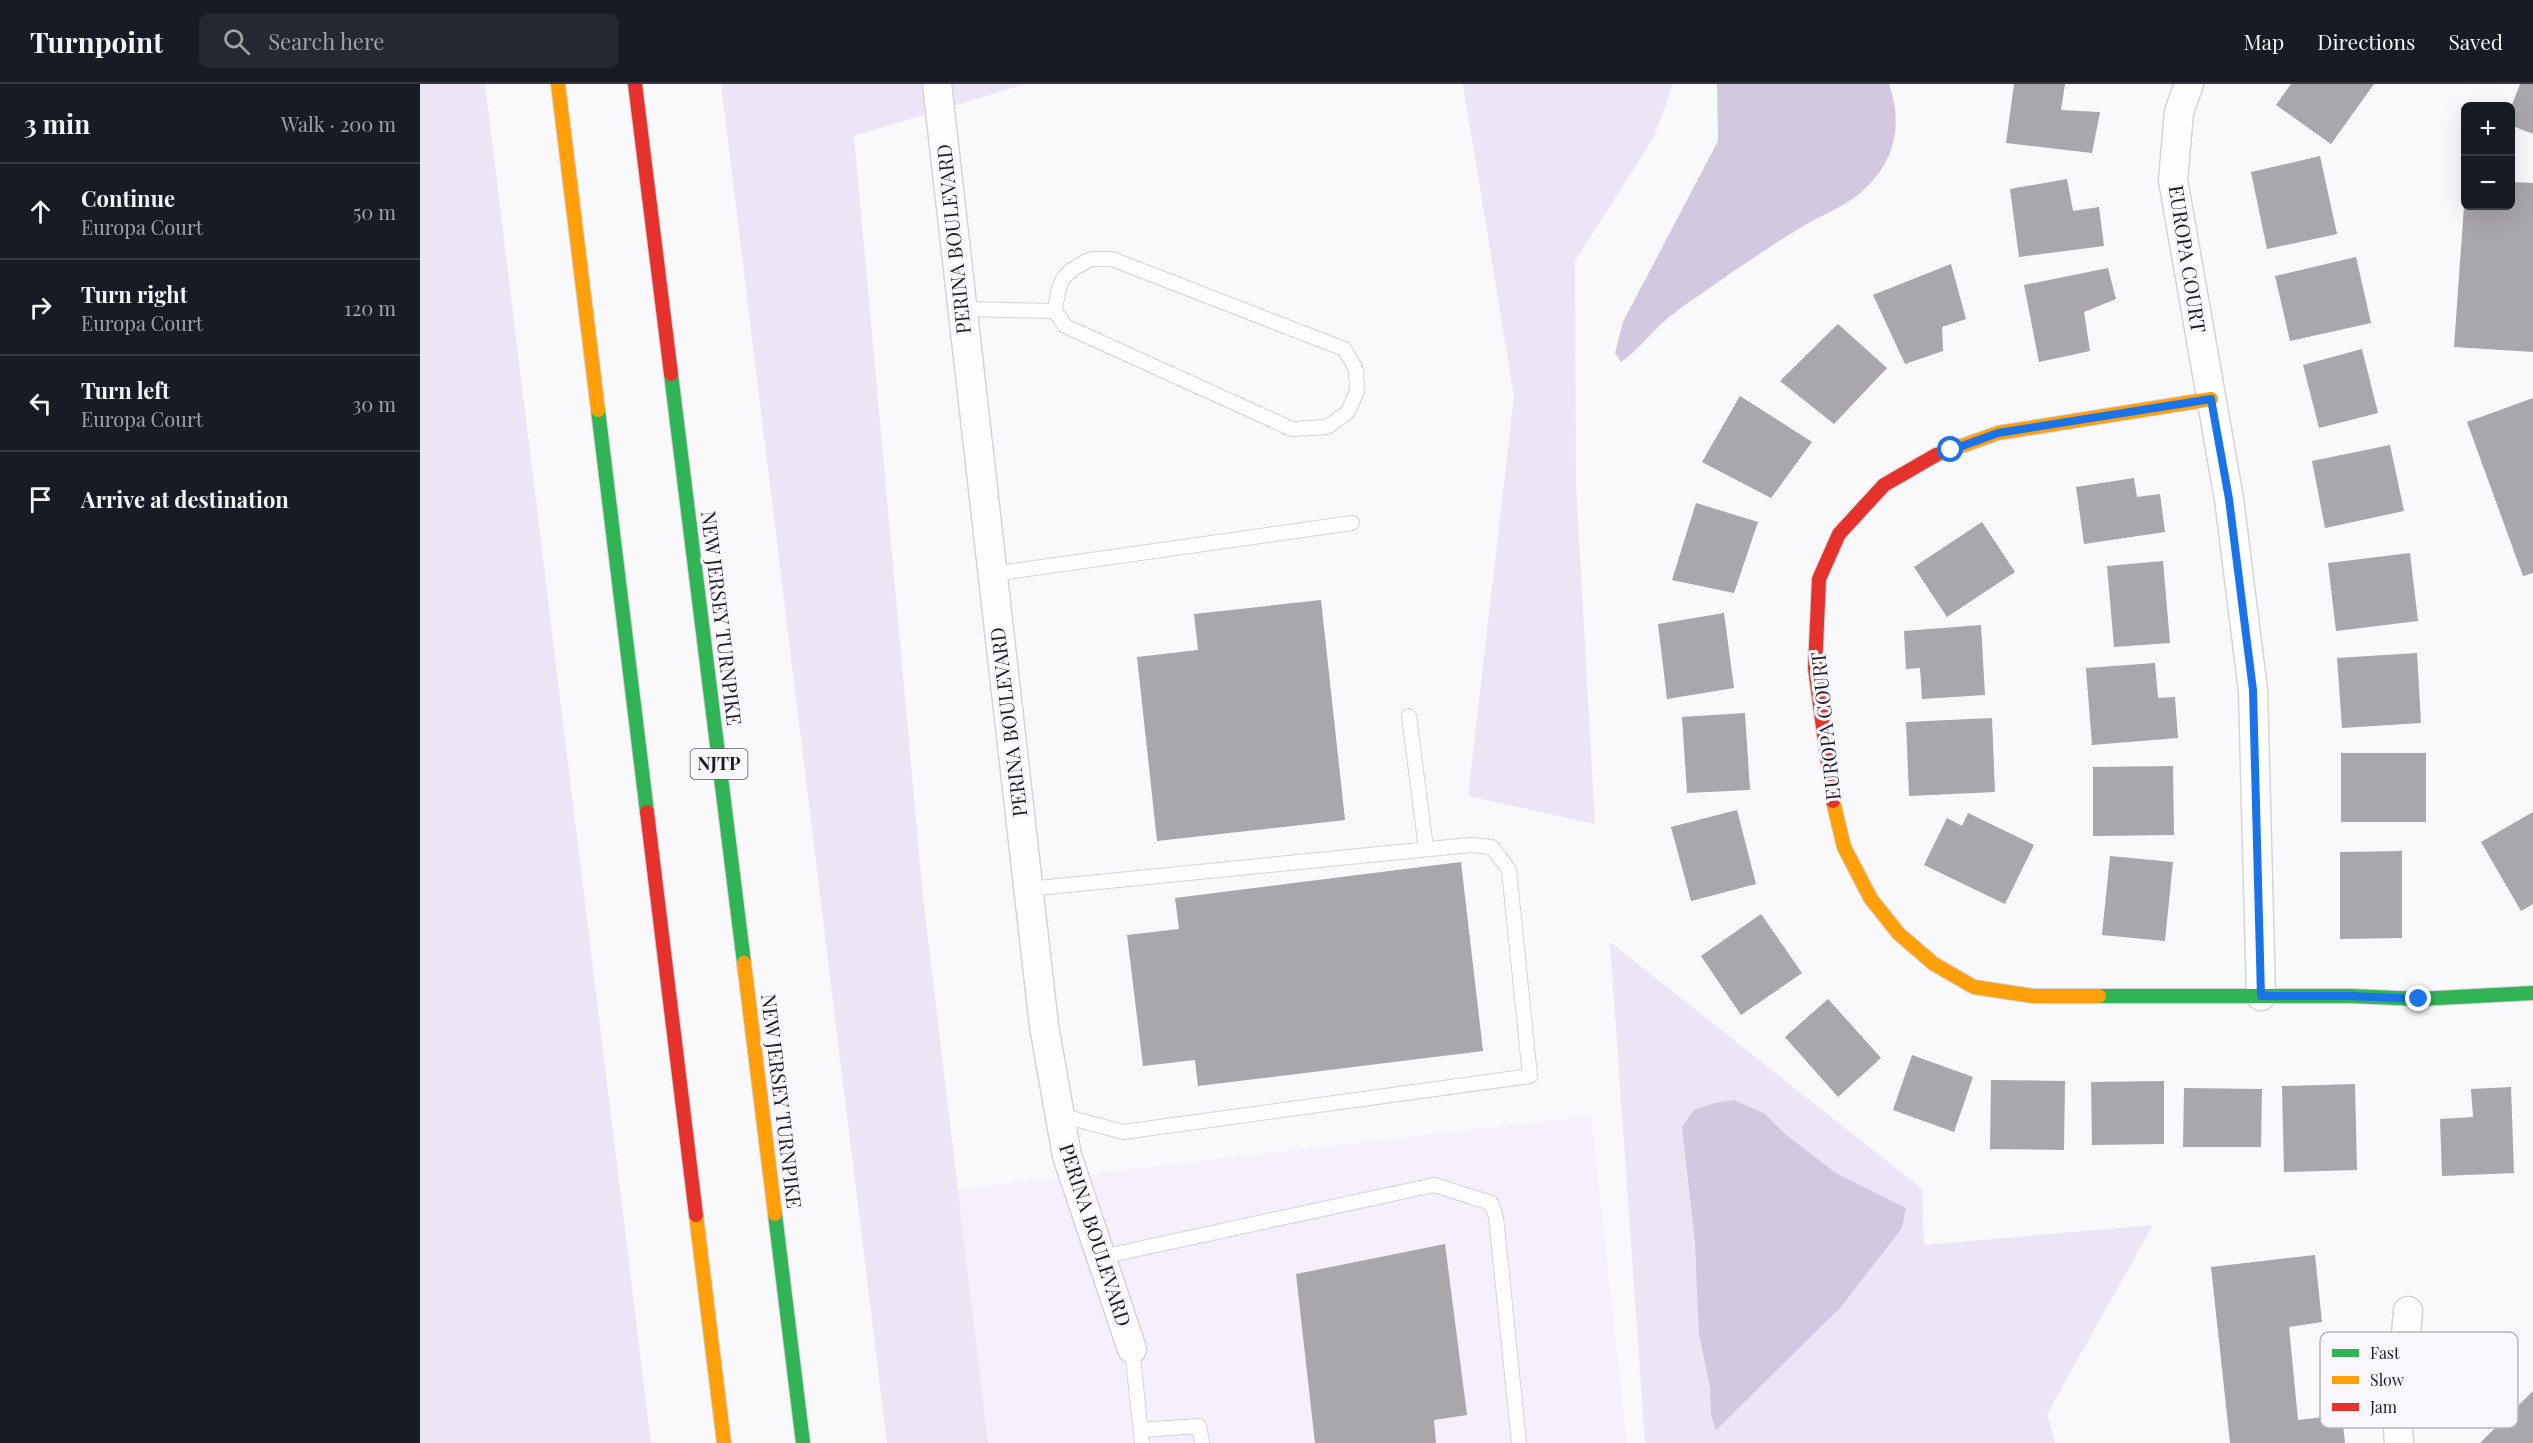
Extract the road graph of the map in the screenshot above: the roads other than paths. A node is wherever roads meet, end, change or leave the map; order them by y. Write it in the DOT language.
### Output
graph roads {
  1 [pos="558,84"];
  2 [pos="635,84"];
  3 [pos="937,84"];
  4 [pos="2189,84"];
  5 [pos="961,309"];
  6 [pos="1055,311"];
  7 [pos="2211,399"];
  8 [pos="1352,523"];
  9 [pos="992,574"];
  10 [pos="1409,716"];
  11 [pos="1426,849"];
  12 [pos="1028,888"];
  13 [pos="2533,993"];
  14 [pos="2261,996"];
  15 [pos="1059,1115"];
  16 [pos="1101,1257"];
  17 [pos="2408,1311"];
  18 [pos="2406,1332"];
  19 [pos="1132,1349"];
  20 [pos="2398,1428"];
  21 [pos="1141,1437"];
  22 [pos="724,1443"];
  23 [pos="803,1443"];
  24 [pos="1202,1443"];
  25 [pos="1519,1443"];
  26 [pos="2399,1443"];
  1 -- 22 [label="main road"];
  2 -- 23 [label="main road, NEW JERSEY TURNPIKE / NJTP"];
  3 -- 5 [label="street, PERINA BOULEVARD"];
  4 -- 7 [label="street, EUROPA COURT"];
  5 -- 6 [label="lane"];
  5 -- 9 [label="street, PERINA BOULEVARD"];
  6 -- 6 [label="lane"];
  7 -- 14 [label="street, EUROPA COURT"];
  7 -- 14 [label="main road, EUROPA COURT"];
  8 -- 9 [label="lane"];
  9 -- 12 [label="street, PERINA BOULEVARD"];
  10 -- 11 [label="lane"];
  11 -- 12 [label="lane"];
  11 -- 15 [label="lane"];
  12 -- 15 [label="street, PERINA BOULEVARD"];
  13 -- 14 [label="main road, EUROPA COURT"];
  15 -- 16 [label="street, PERINA BOULEVARD"];
  16 -- 19 [label="street, PERINA BOULEVARD"];
  16 -- 25 [label="lane"];
  17 -- 18 [label="street"];
  19 -- 21 [label="lane"];
  20 -- 26 [label="street"];
  21 -- 24 [label="lane"];
}
